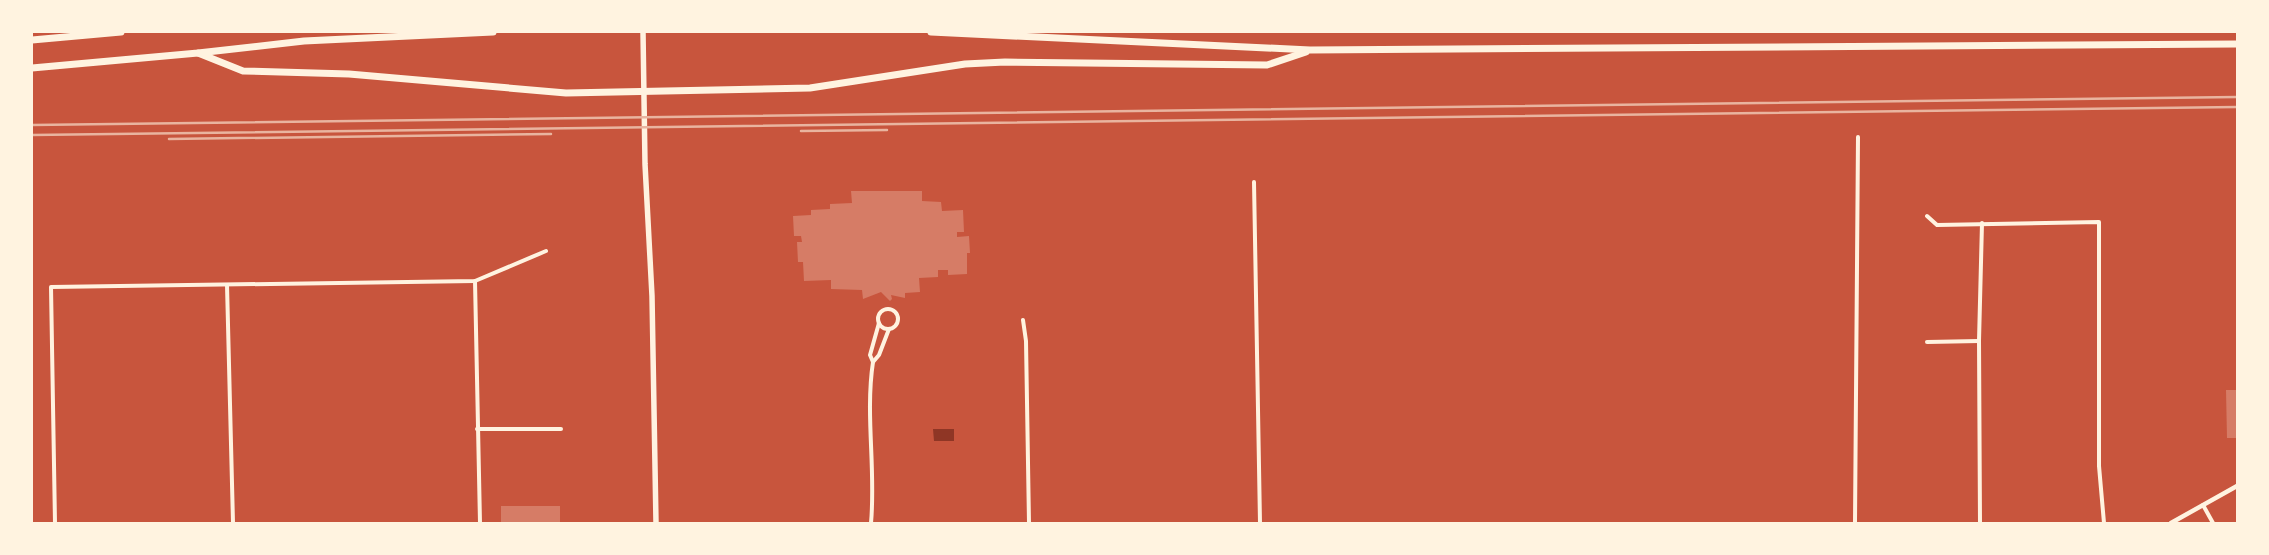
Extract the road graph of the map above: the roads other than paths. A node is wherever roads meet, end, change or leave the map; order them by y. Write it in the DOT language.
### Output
graph roads {
  1 [pos="84,32"];
  2 [pos="121,32"];
  3 [pos="493,32"];
  4 [pos="643,32"];
  5 [pos="931,32"];
  6 [pos="74,37"];
  7 [pos="32,40"];
  8 [pos="2237,44"];
  9 [pos="1310,50"];
  10 [pos="198,53"];
  11 [pos="32,68"];
  12 [pos="644,91"];
  13 [pos="1858,137"];
  14 [pos="1254,182"];
  15 [pos="1927,216"];
  16 [pos="1982,224"];
  17 [pos="546,251"];
  18 [pos="475,281"];
  19 [pos="227,285"];
  20 [pos="1023,320"];
  21 [pos="879,323"];
  22 [pos="889,329"];
  23 [pos="1979,341"];
  24 [pos="1927,342"];
  25 [pos="873,362"];
  26 [pos="477,429"];
  27 [pos="561,429"];
  28 [pos="2237,486"];
  29 [pos="2203,505"];
  30 [pos="55,523"];
  31 [pos="232,523"];
  32 [pos="480,523"];
  33 [pos="656,523"];
  34 [pos="871,523"];
  35 [pos="1029,523"];
  36 [pos="1260,523"];
  37 [pos="1855,523"];
  38 [pos="1980,523"];
  39 [pos="2104,523"];
  40 [pos="2171,523"];
  41 [pos="2213,523"];
  1 -- 6 [label="highway"];
  2 -- 6 [label="highway"];
  3 -- 10 [label="highway"];
  4 -- 12 [label="main road"];
  5 -- 9 [label="highway"];
  6 -- 7 [label="highway"];
  8 -- 9 [label="highway"];
  9 -- 12 [label="highway"];
  10 -- 11 [label="highway"];
  10 -- 12 [label="highway"];
  12 -- 33 [label="main road"];
  13 -- 37 [label="street"];
  14 -- 36 [label="street"];
  15 -- 16 [label="street"];
  16 -- 23 [label="street"];
  16 -- 39 [label="street"];
  17 -- 18 [label="street"];
  18 -- 19 [label="street"];
  18 -- 26 [label="street"];
  19 -- 30 [label="street"];
  19 -- 31 [label="street"];
  20 -- 35 [label="street"];
  21 -- 22 [label="street"];
  21 -- 22 [label="street"];
  21 -- 25 [label="street"];
  22 -- 25 [label="street"];
  23 -- 24 [label="street"];
  23 -- 38 [label="street"];
  25 -- 34 [label="street"];
  26 -- 27 [label="street"];
  26 -- 32 [label="street"];
  28 -- 29 [label="street"];
  29 -- 40 [label="street"];
  29 -- 41 [label="street"];
}
